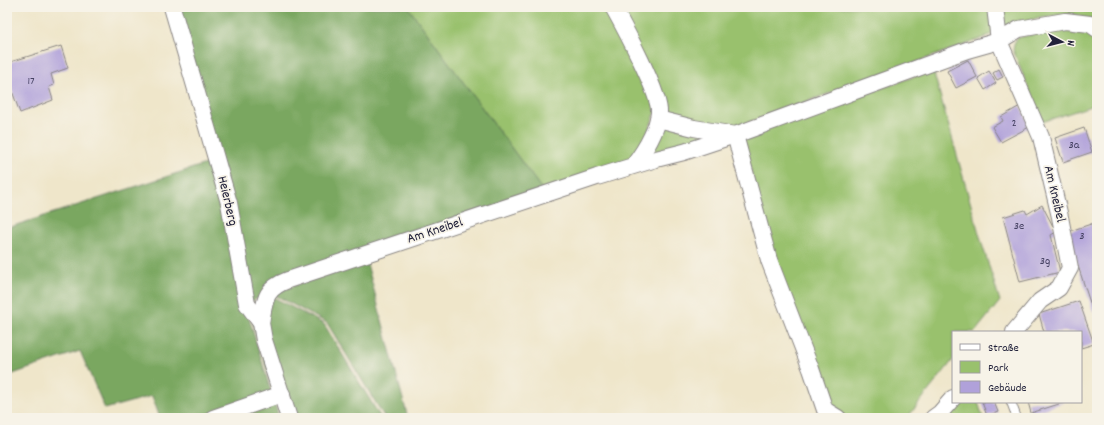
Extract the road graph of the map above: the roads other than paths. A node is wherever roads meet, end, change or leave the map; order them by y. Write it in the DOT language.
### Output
graph roads {
  1 [pos="172,7"];
  2 [pos="613,7"];
  3 [pos="995,7"];
  4 [pos="1097,29"];
  5 [pos="999,41"];
  6 [pos="658,119"];
  7 [pos="735,135"];
  8 [pos="634,165"];
  9 [pos="261,323"];
  10 [pos="1015,331"];
  11 [pos="282,394"];
  12 [pos="952,399"];
  13 [pos="1011,403"];
  14 [pos="828,416"];
  15 [pos="213,418"];
  16 [pos="289,418"];
  17 [pos="933,418"];
  18 [pos="1016,418"];
  1 -- 9 [label="street, Heierberg"];
  2 -- 6 [label="street"];
  3 -- 5 [label="street"];
  4 -- 5 [label="street, Am Kneibel"];
  5 -- 7 [label="street, Am Kneibel"];
  5 -- 10 [label="street, Am Kneibel"];
  6 -- 7 [label="street, Am Kneibel"];
  6 -- 8 [label="street"];
  7 -- 8 [label="street, Am Kneibel"];
  7 -- 14 [label="street"];
  8 -- 9 [label="street, Am Kneibel"];
  9 -- 11 [label="street, Heierberg"];
  11 -- 15 [label="street"];
  11 -- 16 [label="street, Heierberg"];
  12 -- 17 [label="street"];
  13 -- 18 [label="lane"];
}
